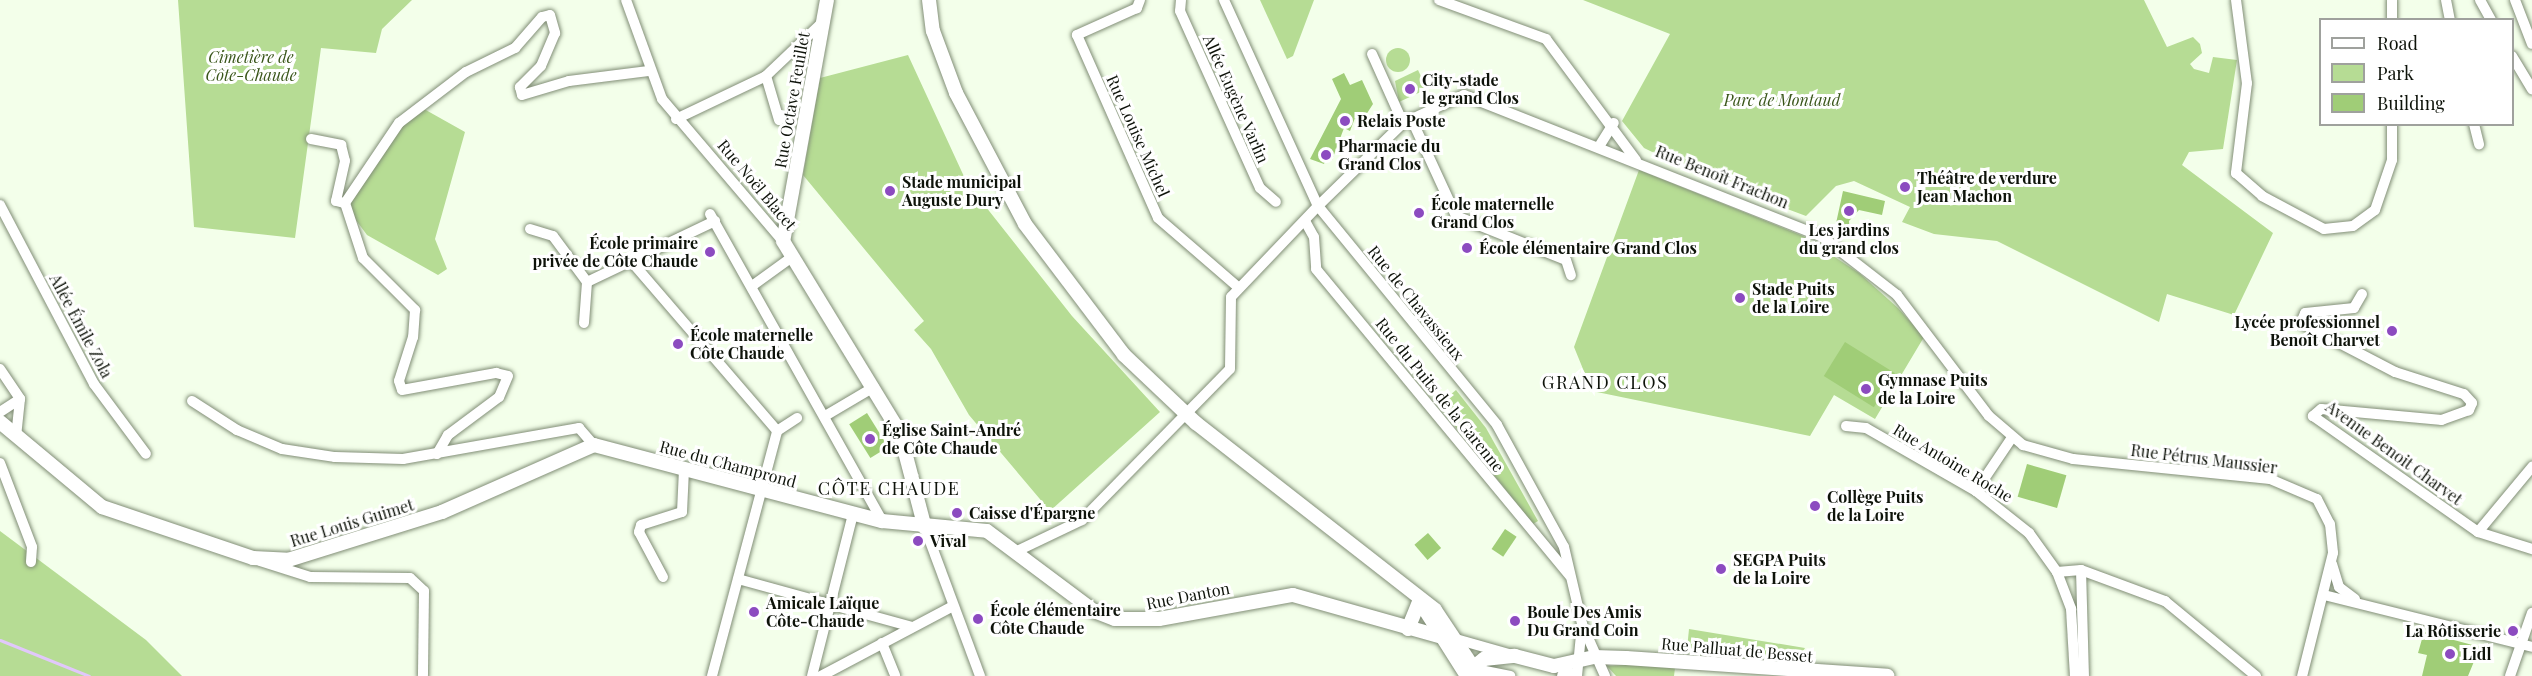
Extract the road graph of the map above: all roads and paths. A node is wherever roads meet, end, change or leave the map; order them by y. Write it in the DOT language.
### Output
graph roads {
  1 [pos="626,0"];
  2 [pos="827,0"];
  3 [pos="929,0"];
  4 [pos="1140,0"];
  5 [pos="1181,0"];
  6 [pos="1224,0"];
  7 [pos="1439,0"];
  8 [pos="2236,0"];
  9 [pos="2392,0"];
  10 [pos="2445,0"];
  11 [pos="2480,0"];
  12 [pos="2515,0"];
  13 [pos="2392,18"];
  14 [pos="2450,18"];
  15 [pos="2490,18"];
  16 [pos="824,21"];
  17 [pos="2532,44"];
  18 [pos="1372,54"];
  19 [pos="2514,60"];
  20 [pos="648,70"];
  21 [pos="766,76"];
  22 [pos="2532,89"];
  23 [pos="676,118"];
  24 [pos="778,120"];
  25 [pos="1407,120"];
  26 [pos="1614,123"];
  27 [pos="2392,126"];
  28 [pos="2474,126"];
  29 [pos="311,139"];
  30 [pos="2479,144"];
  31 [pos="1600,145"];
  32 [pos="1636,160"];
  33 [pos="1276,202"];
  34 [pos="345,203"];
  35 [pos="0,205"];
  36 [pos="1318,206"];
  37 [pos="1305,221"];
  38 [pos="530,230"];
  39 [pos="783,241"];
  40 [pos="792,257"];
  41 [pos="631,261"];
  42 [pos="1570,275"];
  43 [pos="587,282"];
  44 [pos="752,286"];
  45 [pos="1239,288"];
  46 [pos="2362,294"];
  47 [pos="584,323"];
  48 [pos="0,369"];
  49 [pos="874,387"];
  50 [pos="20,399"];
  51 [pos="192,401"];
  52 [pos="0,412"];
  53 [pos="1187,415"];
  54 [pos="825,416"];
  55 [pos="797,418"];
  56 [pos="1846,426"];
  57 [pos="6,430"];
  58 [pos="777,431"];
  59 [pos="2012,439"];
  60 [pos="594,445"];
  61 [pos="146,454"];
  62 [pos="437,454"];
  63 [pos="0,463"];
  64 [pos="2532,467"];
  65 [pos="684,470"];
  66 [pos="760,490"];
  67 [pos="1976,490"];
  68 [pos="853,514"];
  69 [pos="882,521"];
  70 [pos="925,528"];
  71 [pos="2478,532"];
  72 [pos="2532,549"];
  73 [pos="1019,550"];
  74 [pos="2333,553"];
  75 [pos="253,558"];
  76 [pos="31,562"];
  77 [pos="2081,570"];
  78 [pos="2057,572"];
  79 [pos="663,577"];
  80 [pos="1573,578"];
  81 [pos="738,579"];
  82 [pos="2324,595"];
  83 [pos="1420,600"];
  84 [pos="828,604"];
  85 [pos="953,606"];
  86 [pos="2372,607"];
  87 [pos="2532,613"];
  88 [pos="1582,624"];
  89 [pos="912,627"];
  90 [pos="1408,629"];
  91 [pos="1449,637"];
  92 [pos="882,643"];
  93 [pos="2520,644"];
  94 [pos="2532,647"];
  95 [pos="1515,656"];
  96 [pos="1594,657"];
  97 [pos="1575,660"];
  98 [pos="1472,674"];
  99 [pos="423,676"];
  100 [pos="712,676"];
  101 [pos="812,676"];
  102 [pos="821,676"];
  103 [pos="895,676"];
  104 [pos="980,676"];
  105 [pos="1510,676"];
  106 [pos="1564,676"];
  107 [pos="1575,676"];
  108 [pos="1605,676"];
  109 [pos="1887,676"];
  110 [pos="2075,676"];
  111 [pos="2085,676"];
  112 [pos="2256,676"];
  113 [pos="2302,676"];
  114 [pos="2510,676"];
  1 -- 20 [label="street, Rue Noël Blacet"];
  2 -- 16 [label="street, Rue Octave Feuillet"];
  3 -- 53 [label="street"];
  4 -- 45 [label="street, Rue Louise Michel"];
  5 -- 33 [label="street, Allée Eugène Varlin"];
  6 -- 36 [label="street, Rue de Chavassieux"];
  7 -- 26 [label="street"];
  8 -- 27 [label="street"];
  9 -- 13 [label="street"];
  10 -- 14 [label="street"];
  11 -- 15 [label="street"];
  12 -- 17 [label="street"];
  16 -- 21 [label="street"];
  16 -- 39 [label="street, Rue Octave Feuillet"];
  18 -- 25 [label="street"];
  19 -- 22 [label="street"];
  20 -- 23 [label="street, Rue Noël Blacet"];
  20 -- 34 [label="street"];
  21 -- 23 [label="street"];
  21 -- 24 [label="street"];
  23 -- 39 [label="street, Rue Noël Blacet"];
  25 -- 31 [label="street, Rue Benoît Frachon"];
  25 -- 36 [label="street, Rue Benoît Frachon"];
  25 -- 42 [label="street"];
  26 -- 31 [label="street"];
  26 -- 32 [label="street"];
  28 -- 30 [label="street"];
  29 -- 34 [label="street"];
  31 -- 32 [label="street, Rue Benoît Frachon"];
  32 -- 59 [label="street, Rue Benoît Frachon"];
  34 -- 62 [label="street"];
  35 -- 61 [label="street, Allée Émile Zola"];
  36 -- 37 [label="street, Rue Benoît Frachon"];
  36 -- 80 [label="street, Rue de Chavassieux"];
  37 -- 45 [label="street, Rue Benoît Frachon"];
  37 -- 80 [label="street, Rue du Puits de la Garenne"];
  38 -- 43 [label="street"];
  39 -- 40 [label="street, Rue Noël Blacet"];
  40 -- 44 [label="street"];
  40 -- 49 [label="street, Rue Noël Blacet"];
  41 -- 43 [label="street"];
  41 -- 44 [label="street"];
  41 -- 58 [label="street"];
  43 -- 47 [label="street"];
  44 -- 54 [label="street"];
  45 -- 53 [label="street"];
  46 -- 71 [label="street, Avenue Benoit Charvet"];
  48 -- 50 [label="street"];
  49 -- 54 [label="street"];
  49 -- 70 [label="street, Rue Noël Blacet"];
  50 -- 52 [label="street"];
  50 -- 57 [label="street"];
  51 -- 62 [label="street"];
  53 -- 73 [label="street"];
  53 -- 83 [label="street"];
  54 -- 69 [label="street"];
  55 -- 58 [label="street"];
  56 -- 67 [label="street, Rue Antoine Roche"];
  57 -- 75 [label="street, Rue Louis Guimet"];
  58 -- 66 [label="street"];
  59 -- 67 [label="street"];
  59 -- 74 [label="street, Rue Pétrus Maussier"];
  60 -- 62 [label="street"];
  60 -- 65 [label="street, Rue du Champrond"];
  60 -- 75 [label="street, Rue Louis Guimet"];
  63 -- 76 [label="street"];
  64 -- 71 [label="street"];
  65 -- 66 [label="street, Rue du Champrond"];
  65 -- 79 [label="street"];
  66 -- 68 [label="street, Rue du Champrond"];
  66 -- 81 [label="street"];
  67 -- 78 [label="street, Rue Antoine Roche"];
  68 -- 69 [label="street, Rue du Champrond"];
  68 -- 84 [label="street"];
  69 -- 70 [label="street, Rue du Champrond"];
  70 -- 73 [label="street, Rue Danton"];
  70 -- 85 [label="street"];
  71 -- 72 [label="street, Avenue Benoit Charvet"];
  73 -- 90 [label="street, Rue Danton"];
  74 -- 82 [label="street, Rue Pétrus Maussier"];
  74 -- 86 [label="street"];
  75 -- 99 [label="street"];
  77 -- 78 [label="street"];
  77 -- 111 [label="street"];
  77 -- 112 [label="street"];
  78 -- 110 [label="street, Rue Antoine Roche"];
  80 -- 88 [label="street, Rue de Chavassieux"];
  81 -- 84 [label="street"];
  81 -- 100 [label="street"];
  82 -- 86 [label="street"];
  82 -- 113 [label="street, Rue Pétrus Maussier"];
  83 -- 90 [label="street"];
  83 -- 91 [label="street"];
  84 -- 89 [label="street"];
  84 -- 101 [label="street"];
  85 -- 89 [label="street"];
  85 -- 104 [label="street"];
  86 -- 93 [label="street"];
  87 -- 93 [label="street"];
  88 -- 96 [label="street, Rue de Chavassieux"];
  88 -- 97 [label="street, Rue de Chavassieux"];
  89 -- 92 [label="street"];
  90 -- 91 [label="street, Rue Danton"];
  91 -- 95 [label="street"];
  91 -- 98 [label="street"];
  92 -- 102 [label="street"];
  92 -- 103 [label="street"];
  93 -- 94 [label="street"];
  93 -- 114 [label="street"];
  95 -- 97 [label="street, Rue Palluat de Besset"];
  95 -- 98 [label="street"];
  96 -- 97 [label="street, Rue Palluat de Besset"];
  96 -- 108 [label="street, Rue de Chavassieux"];
  96 -- 109 [label="street, Rue Palluat de Besset"];
  97 -- 107 [label="street, Rue de Chavassieux"];
  98 -- 105 [label="street"];
  106 -- 107 [label="street"];
}
